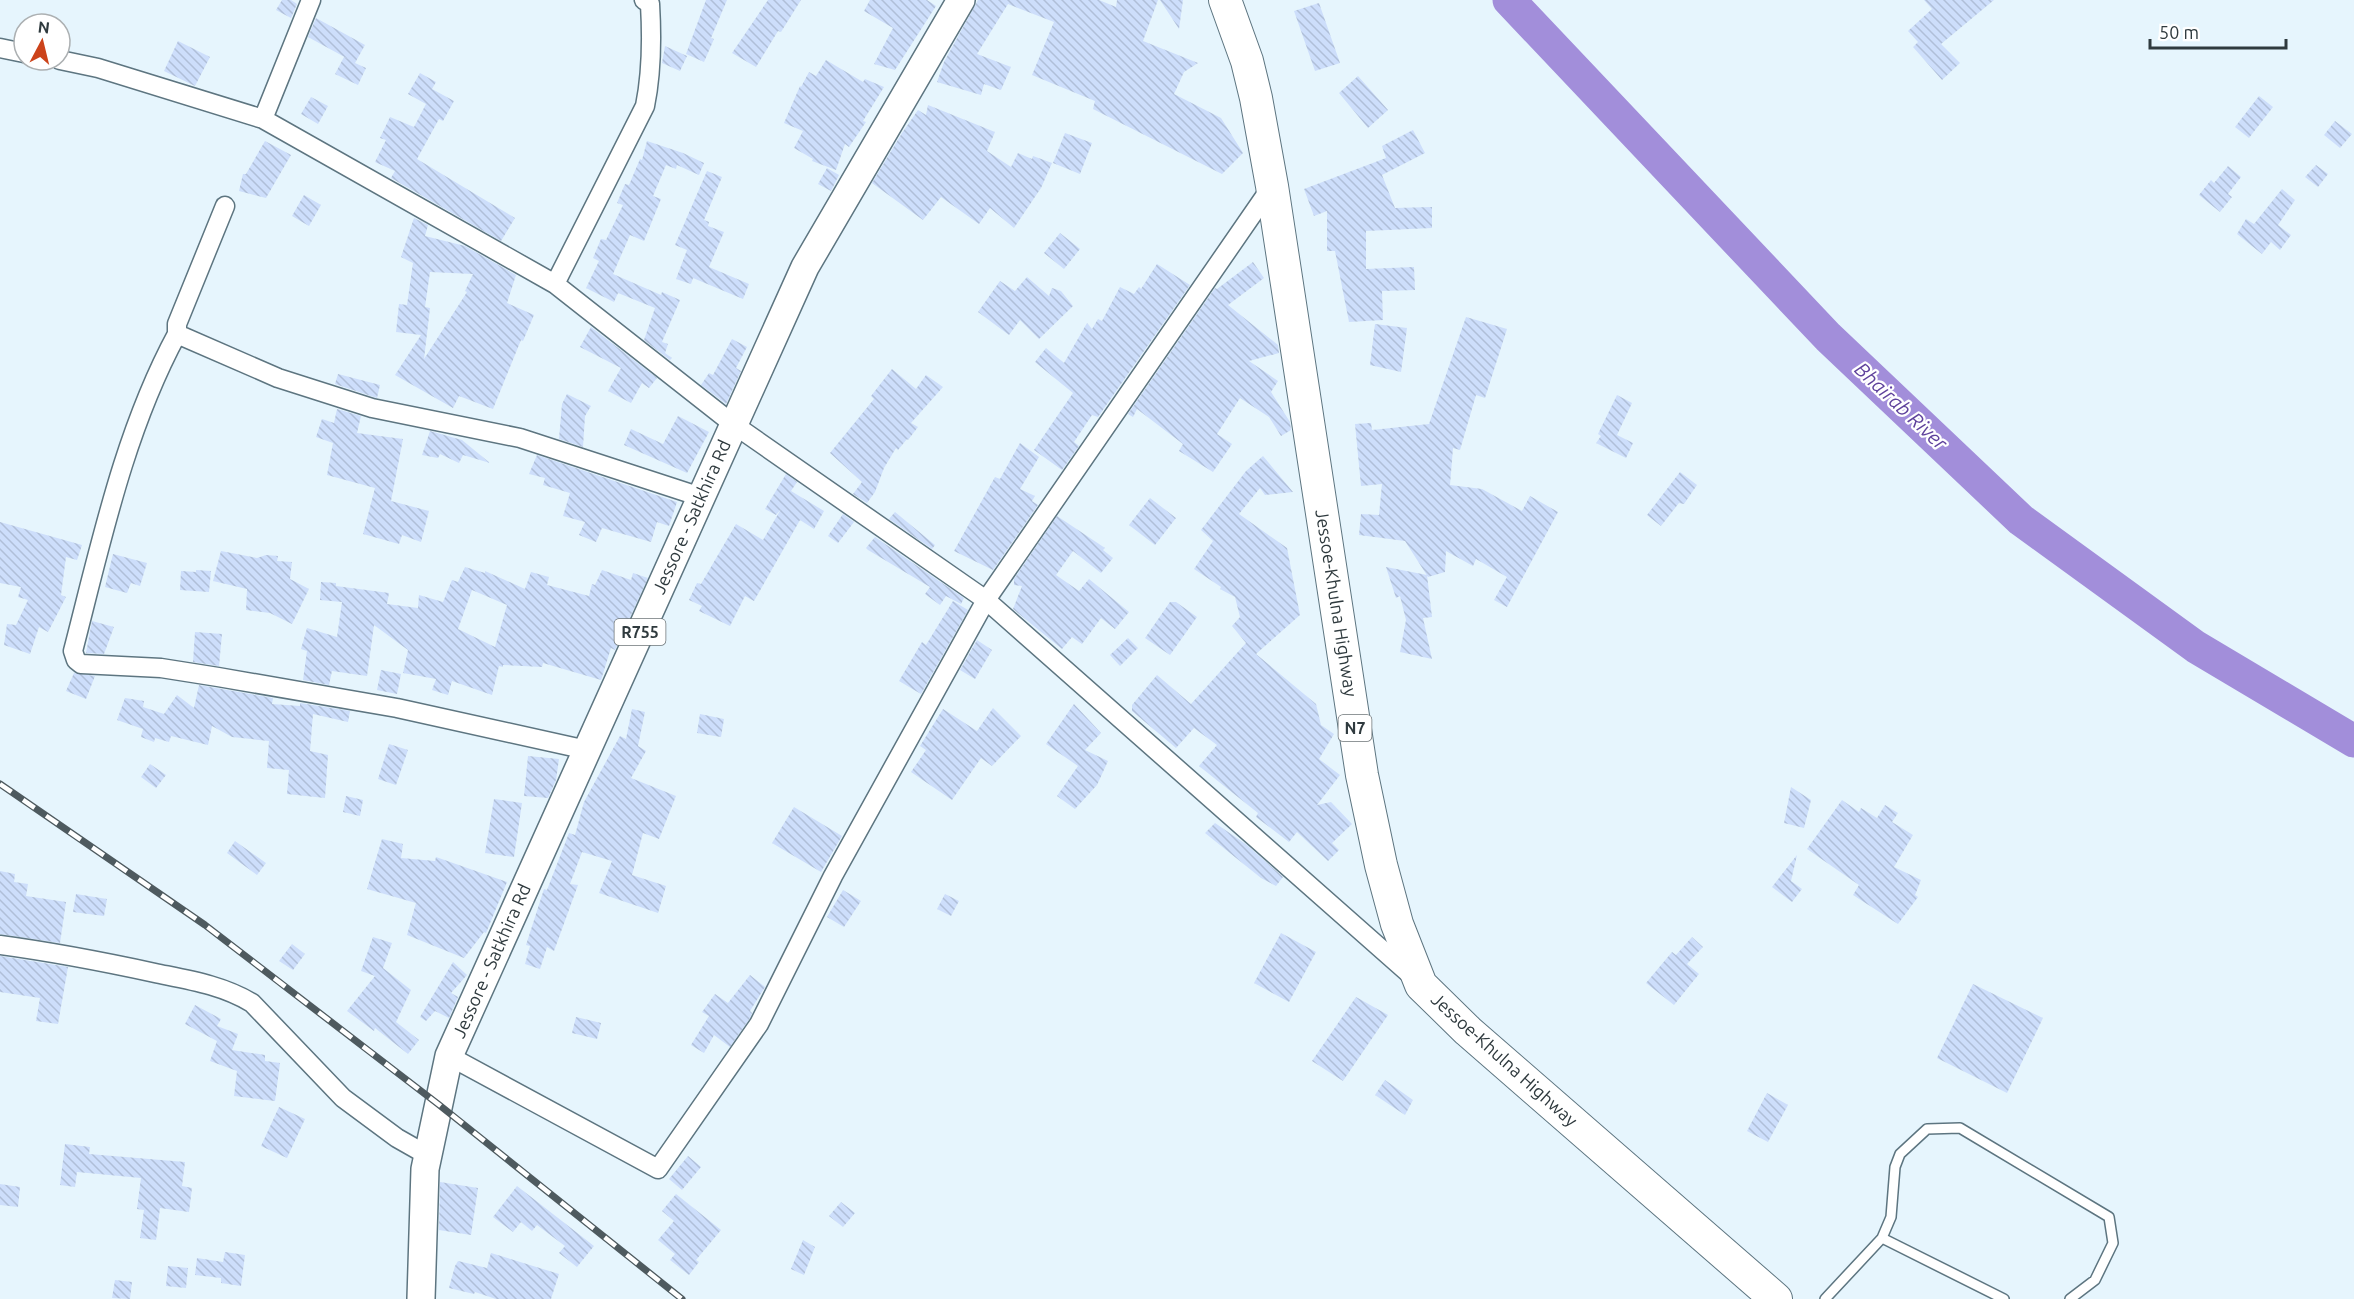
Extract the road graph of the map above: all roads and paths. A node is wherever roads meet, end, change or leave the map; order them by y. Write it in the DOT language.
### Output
graph roads {
  1 [pos="311,0"];
  2 [pos="961,0"];
  3 [pos="1225,0"];
  4 [pos="649,1"];
  5 [pos="72,63"];
  6 [pos="263,119"];
  7 [pos="1272,186"];
  8 [pos="225,206"];
  9 [pos="555,284"];
  10 [pos="177,334"];
  11 [pos="734,424"];
  12 [pos="701,497"];
  13 [pos="986,600"];
  14 [pos="587,750"];
  15 [pos="0,945"];
  16 [pos="1421,985"];
  17 [pos="449,1056"];
  18 [pos="427,1155"];
  19 [pos="1882,1238"];
  20 [pos="422,1299"];
  21 [pos="1776,1299"];
  22 [pos="1825,1299"];
  23 [pos="2004,1299"];
  24 [pos="2070,1299"];
  1 -- 6 [label="street"];
  2 -- 11 [label="main road, Jessore - Satkhira Rd / R755"];
  3 -- 7 [label="highway, Jessoe-Khulna Highway / N7"];
  4 -- 9 [label="street"];
  5 -- 6 [label="street"];
  6 -- 9 [label="street"];
  7 -- 13 [label="street"];
  7 -- 16 [label="highway, Jessoe-Khulna Highway / N7"];
  8 -- 10 [label="street"];
  9 -- 11 [label="street"];
  10 -- 12 [label="street"];
  10 -- 14 [label="street"];
  11 -- 12 [label="main road, Jessore - Satkhira Rd / R755"];
  11 -- 13 [label="street"];
  12 -- 14 [label="main road, Jessore - Satkhira Rd / R755"];
  13 -- 16 [label="street"];
  13 -- 17 [label="street"];
  14 -- 17 [label="main road, Jessore - Satkhira Rd / R755"];
  15 -- 18 [label="street"];
  16 -- 21 [label="highway, Jessoe-Khulna Highway / N7"];
  17 -- 18 [label="main road, Jessore - Satkhira Rd / R755"];
  18 -- 20 [label="main road, Jessore - Satkhira Rd / R755"];
  19 -- 22 [label="lane"];
  19 -- 23 [label="lane"];
  19 -- 24 [label="lane"];
}
